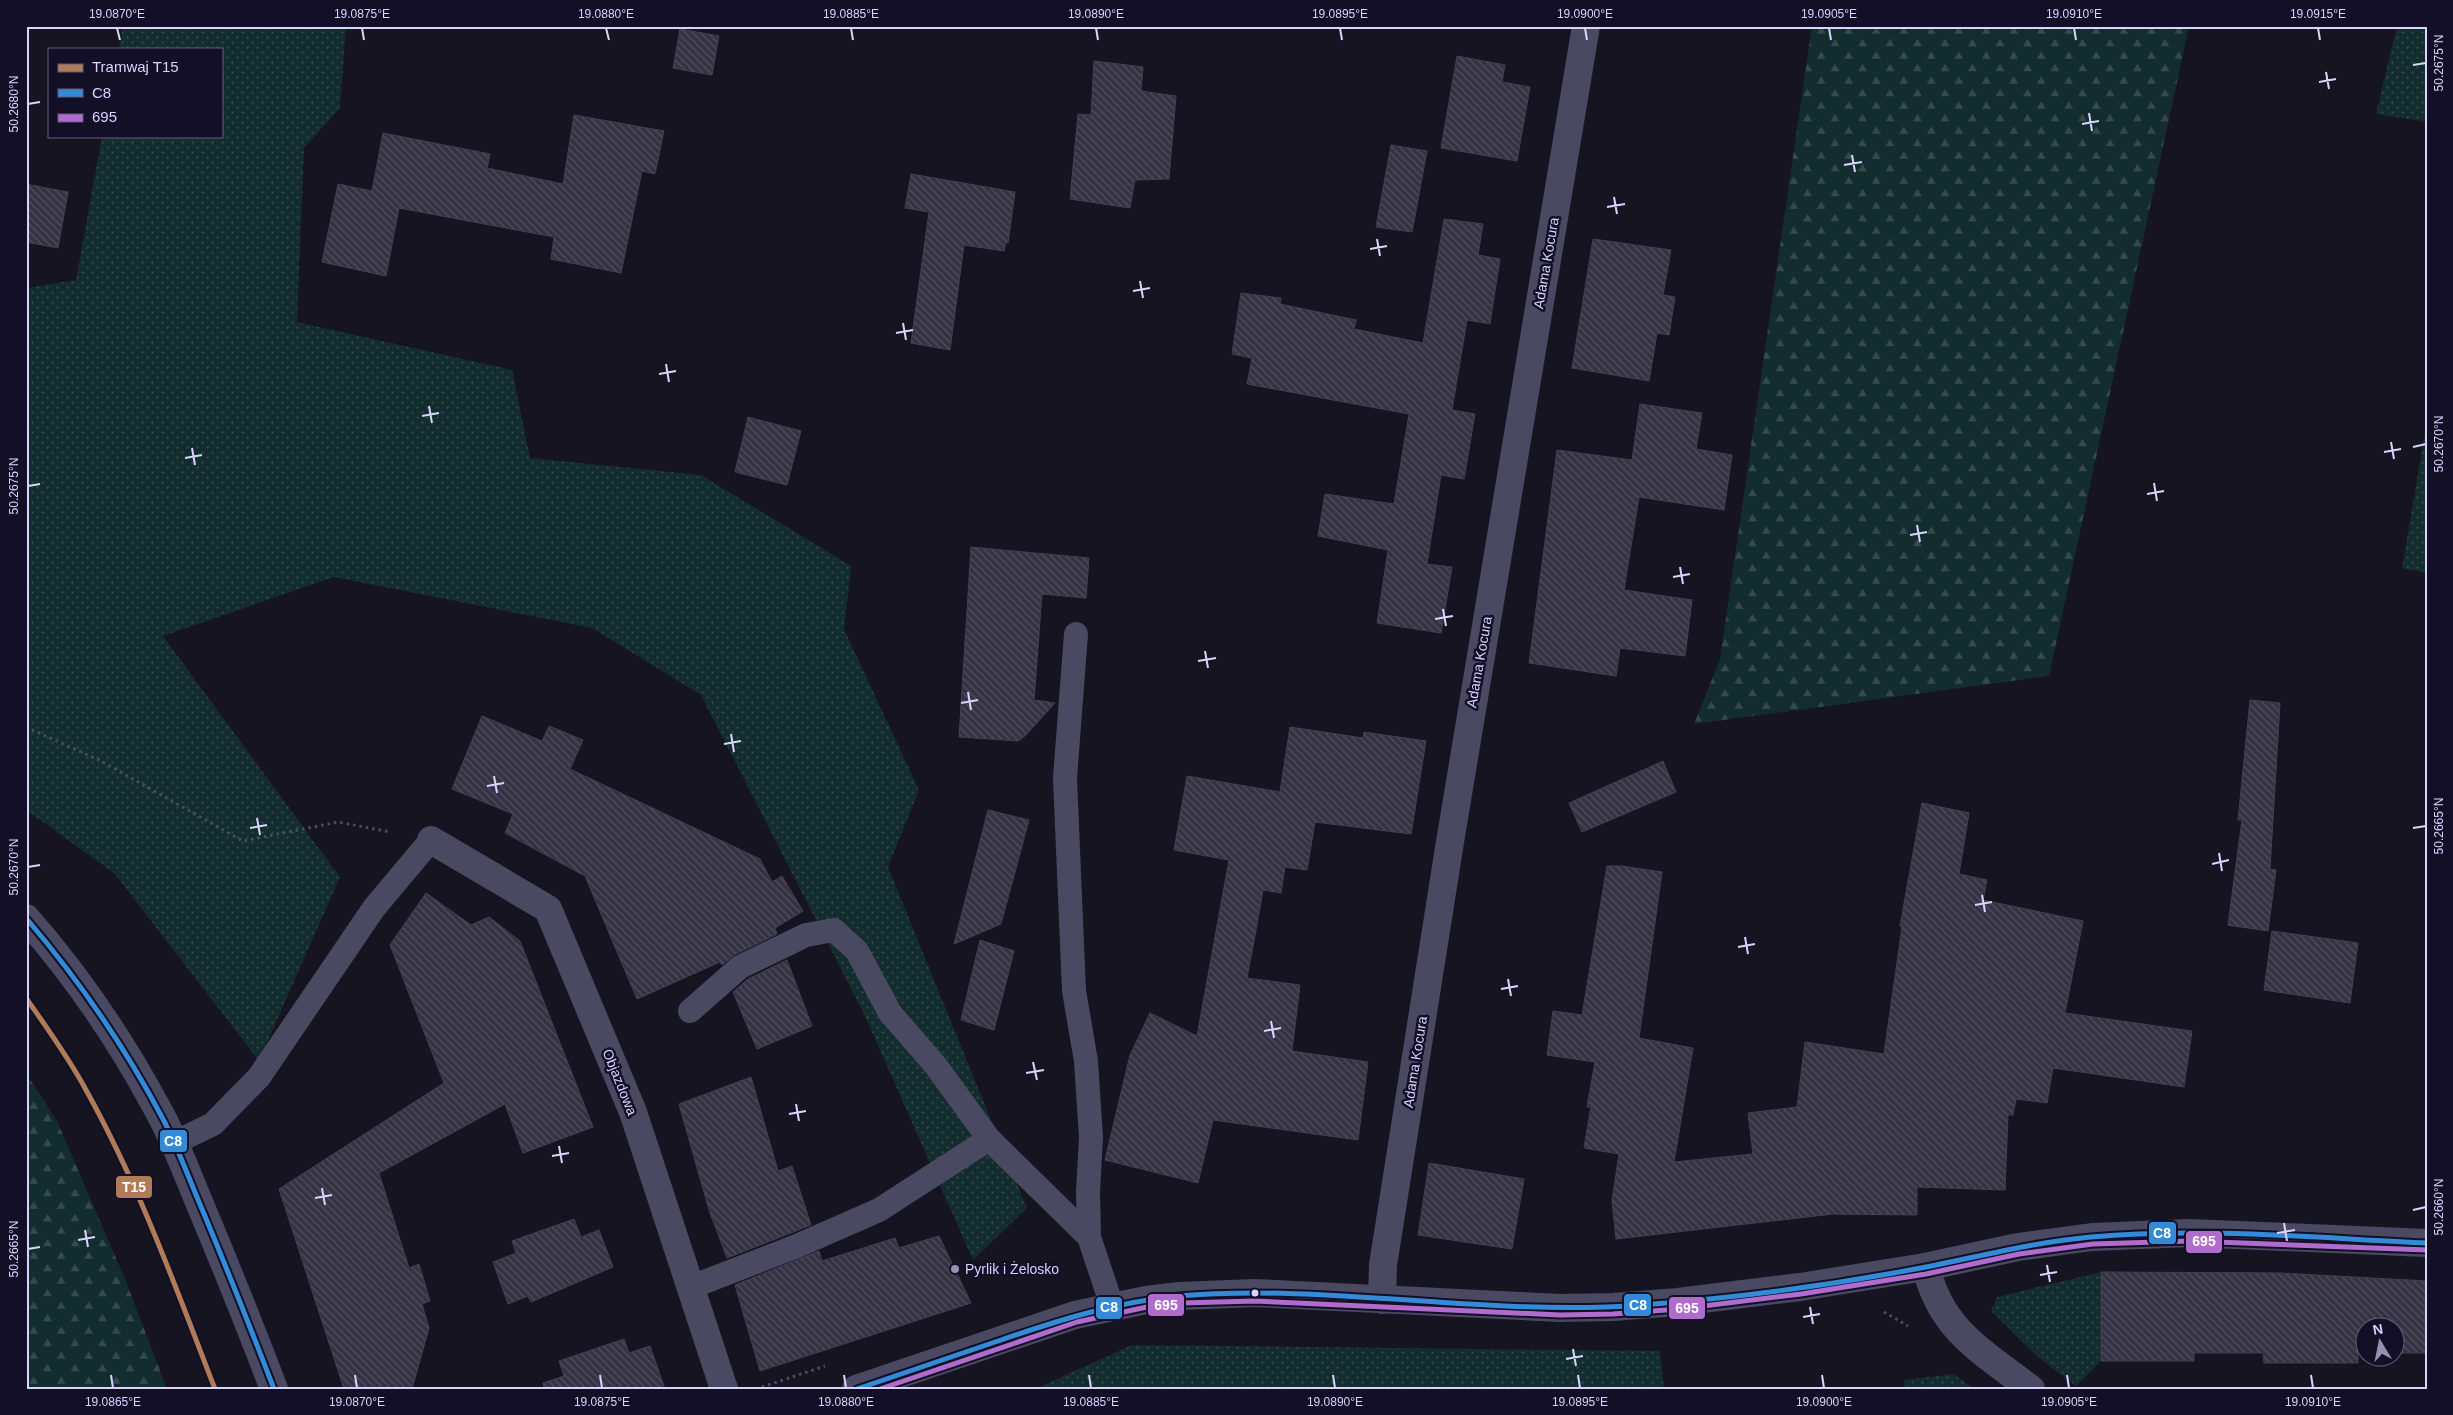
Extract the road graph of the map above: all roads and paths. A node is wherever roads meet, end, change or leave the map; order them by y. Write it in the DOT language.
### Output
graph roads {
  1 [pos="1586,26"];
  2 [pos="1076,634"];
  3 [pos="26,727"];
  4 [pos="431,840"];
  5 [pos="26,918"];
  6 [pos="690,1012"];
  7 [pos="989,1139"];
  8 [pos="174,1143"];
  9 [pos="1089,1237"];
  10 [pos="2427,1243"];
  11 [pos="1925,1267"];
  12 [pos="691,1287"];
  13 [pos="1382,1300"];
  14 [pos="1112,1306"];
  15 [pos="274,1389"];
  16 [pos="724,1389"];
  17 [pos="856,1389"];
  18 [pos="2031,1389"];
  1 -- 13 [label="street, Adama Kocura"];
  2 -- 9 [label="lane"];
  3 -- 4 [label="path"];
  4 -- 8 [label="lane"];
  4 -- 12 [label="street, Objazdowa"];
  5 -- 8 [label="street"];
  6 -- 7 [label="lane"];
  7 -- 9 [label="lane"];
  7 -- 12 [label="lane"];
  8 -- 15 [label="street"];
  9 -- 14 [label="lane"];
  10 -- 11 [label="street"];
  11 -- 13 [label="street"];
  11 -- 18 [label="street"];
  12 -- 16 [label="street, Objazdowa"];
  13 -- 14 [label="street"];
  14 -- 17 [label="street"];
}
